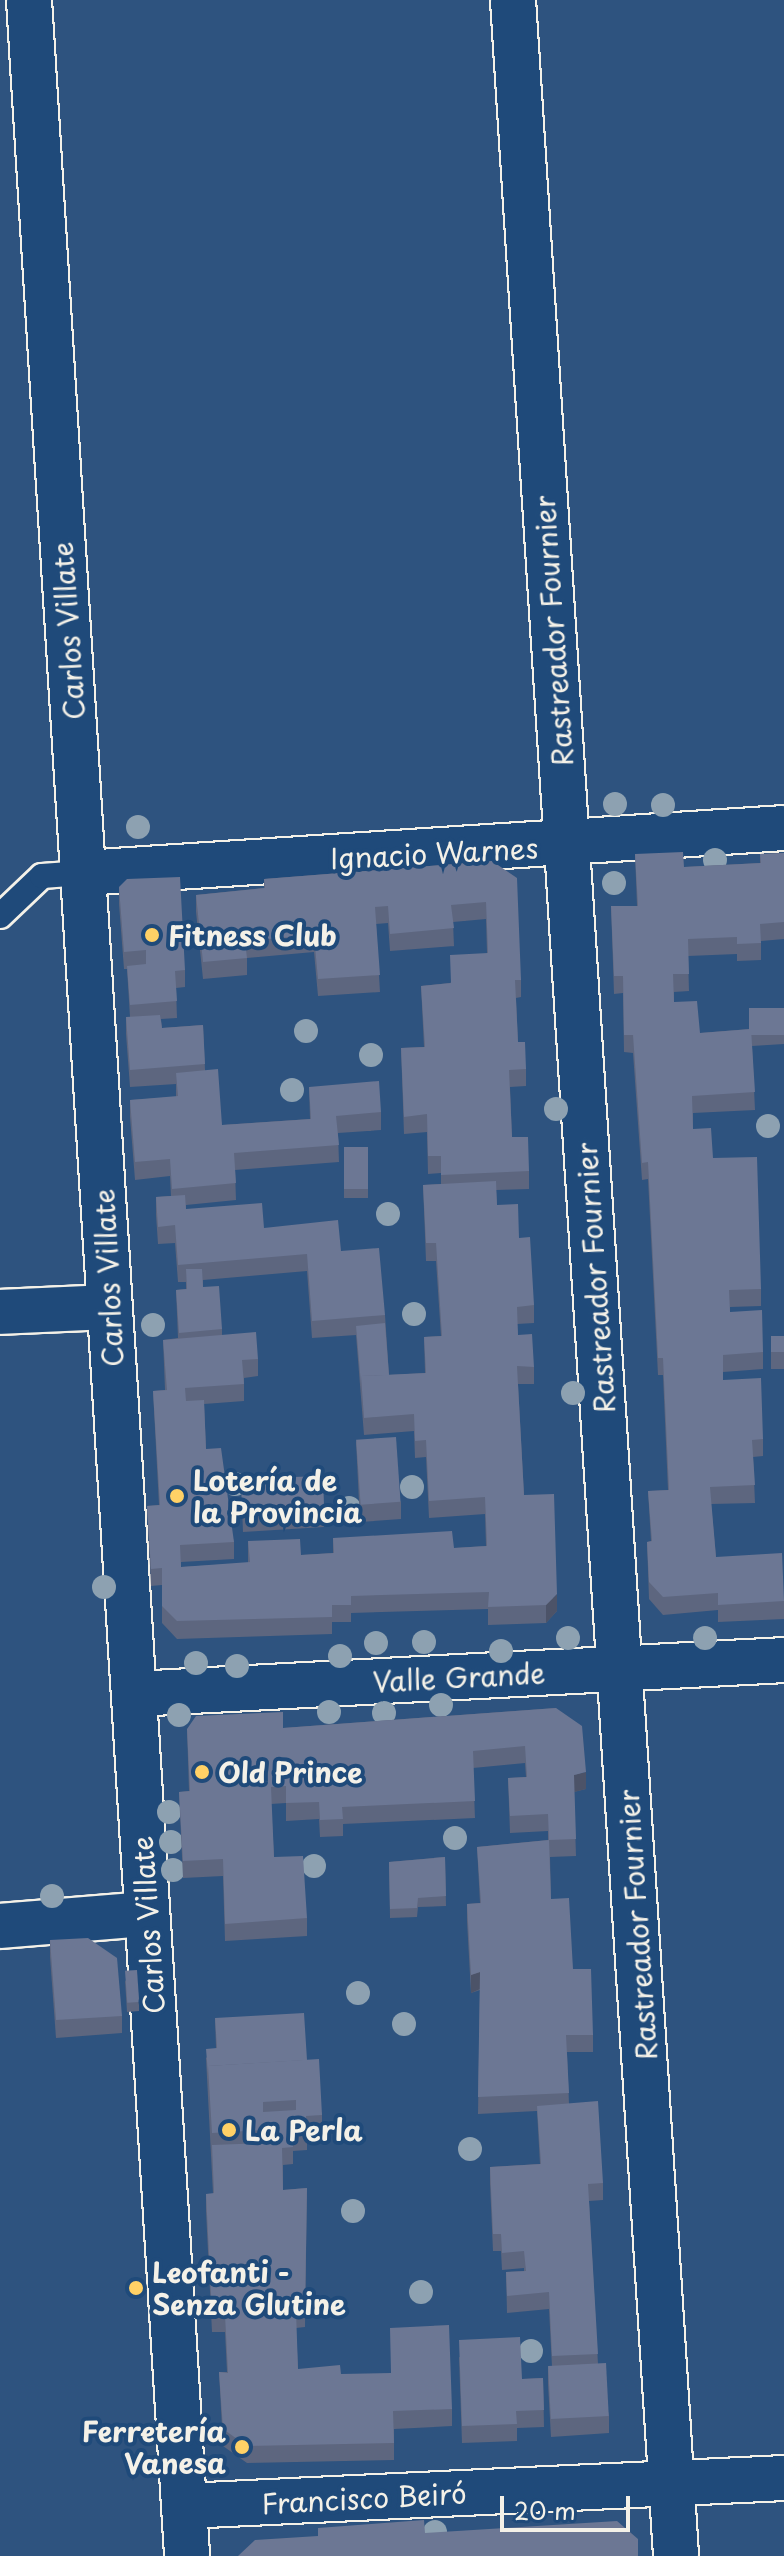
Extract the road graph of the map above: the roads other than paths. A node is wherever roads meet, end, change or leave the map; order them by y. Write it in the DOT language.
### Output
graph roads {
  1 [pos="29,0"];
  2 [pos="513,0"];
  3 [pos="784,828"];
  4 [pos="567,845"];
  5 [pos="83,873"];
  6 [pos="0,916"];
  7 [pos="109,1307"];
  8 [pos="0,1312"];
  9 [pos="784,1660"];
  10 [pos="620,1669"];
  11 [pos="134,1694"];
  12 [pos="147,1914"];
  13 [pos="0,1926"];
  14 [pos="784,2478"];
  15 [pos="672,2484"];
  16 [pos="184,2506"];
  17 [pos="187,2556"];
  18 [pos="676,2556"];
  1 -- 5 [label="street, Carlos Villate"];
  2 -- 4 [label="street, Rastreador Fournier"];
  3 -- 4 [label="street, Ignacio Warnes"];
  4 -- 5 [label="street, Ignacio Warnes"];
  4 -- 10 [label="street, Rastreador Fournier"];
  5 -- 6 [label="lane"];
  5 -- 7 [label="street, Carlos Villate"];
  7 -- 8 [label="street"];
  7 -- 11 [label="street, Carlos Villate"];
  9 -- 10 [label="street, Valle Grande"];
  10 -- 11 [label="street, Valle Grande"];
  10 -- 15 [label="street, Rastreador Fournier"];
  11 -- 12 [label="street, Carlos Villate"];
  12 -- 13 [label="street"];
  12 -- 16 [label="street, Carlos Villate"];
  14 -- 15 [label="street, Francisco Beiró"];
  15 -- 16 [label="street, Francisco Beiró"];
  15 -- 18 [label="street, Rastreador Fournier"];
  16 -- 17 [label="street, Carlos Villate"];
}
